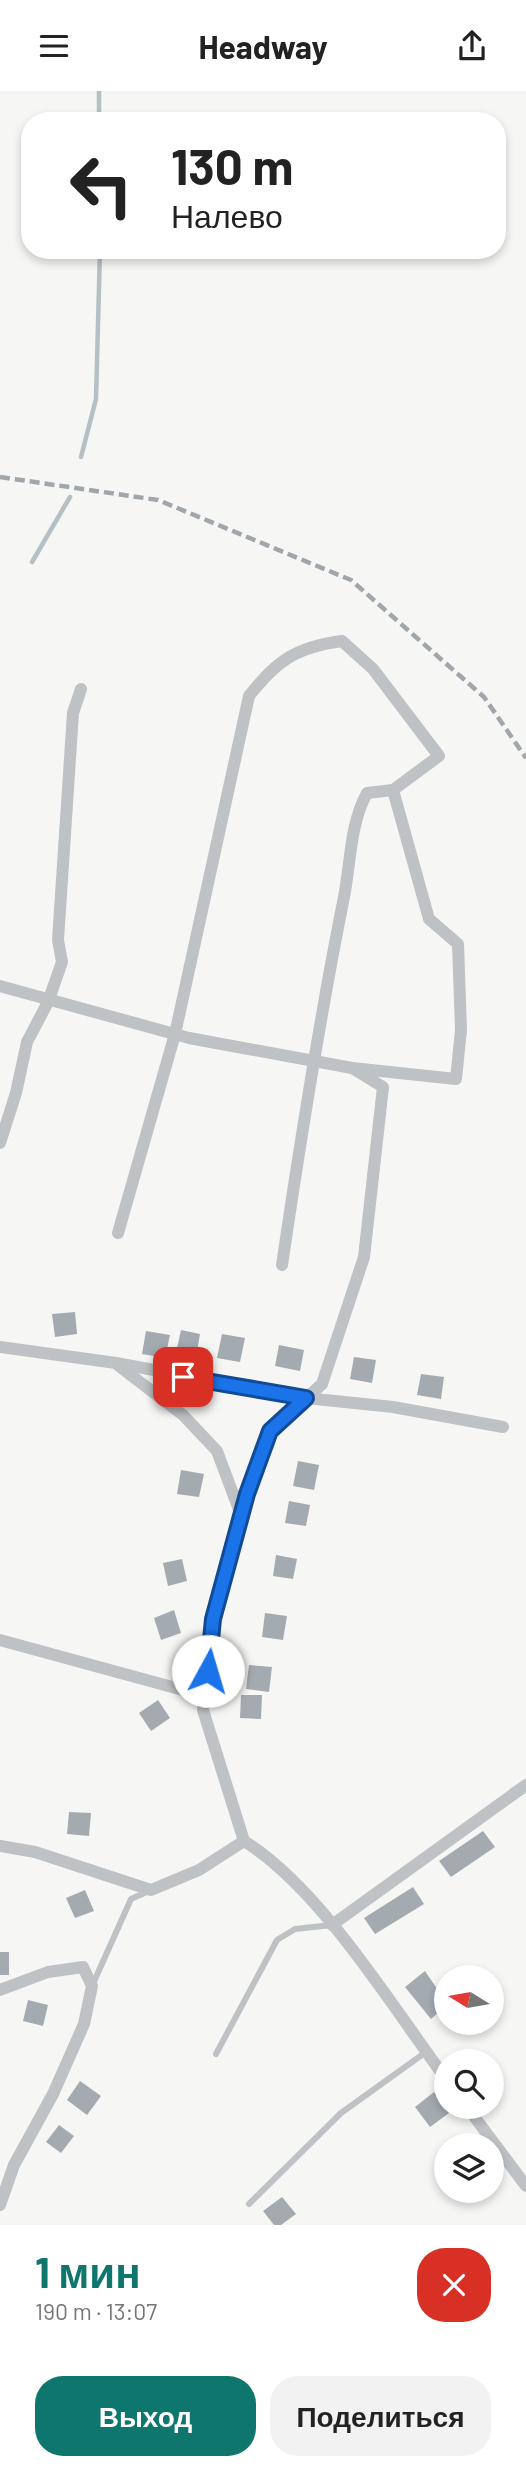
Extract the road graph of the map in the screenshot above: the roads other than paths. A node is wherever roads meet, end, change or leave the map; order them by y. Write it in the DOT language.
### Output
graph roads {
  1 [pos="81,689"];
  2 [pos="393,790"];
  3 [pos="0,986"];
  4 [pos="48,1002"];
  5 [pos="175,1034"];
  6 [pos="312,1060"];
  7 [pos="352,1068"];
  8 [pos="0,1143"];
  9 [pos="118,1233"];
  10 [pos="282,1265"];
  11 [pos="0,1347"];
  12 [pos="116,1363"];
  13 [pos="306,1398"];
  14 [pos="503,1427"];
  15 [pos="241,1516"];
  16 [pos="0,1640"];
  17 [pos="205,1696"];
  18 [pos="526,1785"];
  19 [pos="244,1841"];
  20 [pos="0,1846"];
  21 [pos="150,1890"];
  22 [pos="332,1925"];
  23 [pos="92,1986"];
  24 [pos="0,1990"];
  25 [pos="426,2052"];
  26 [pos="216,2053"];
  27 [pos="434,2063"];
  28 [pos="476,2119"];
  29 [pos="526,2186"];
  30 [pos="249,2204"];
  31 [pos="0,2205"];
  1 -- 4 [label="street"];
  2 -- 5 [label="street"];
  2 -- 6 [label="street"];
  2 -- 7 [label="street"];
  3 -- 4 [label="street"];
  4 -- 5 [label="street"];
  4 -- 8 [label="street"];
  5 -- 6 [label="street"];
  5 -- 9 [label="street"];
  6 -- 7 [label="street"];
  6 -- 10 [label="street"];
  7 -- 13 [label="street"];
  11 -- 12 [label="street"];
  12 -- 13 [label="street"];
  12 -- 15 [label="street"];
  13 -- 14 [label="street"];
  13 -- 15 [label="street"];
  15 -- 17 [label="street"];
  16 -- 17 [label="street"];
  17 -- 19 [label="street"];
  18 -- 22 [label="street"];
  19 -- 21 [label="street"];
  19 -- 22 [label="street"];
  20 -- 21 [label="street"];
  21 -- 23 [label="lane"];
  22 -- 25 [label="street"];
  22 -- 26 [label="lane"];
  23 -- 24 [label="street"];
  23 -- 31 [label="street"];
  25 -- 27 [label="street"];
  25 -- 30 [label="lane"];
  28 -- 29 [label="street"];
}
